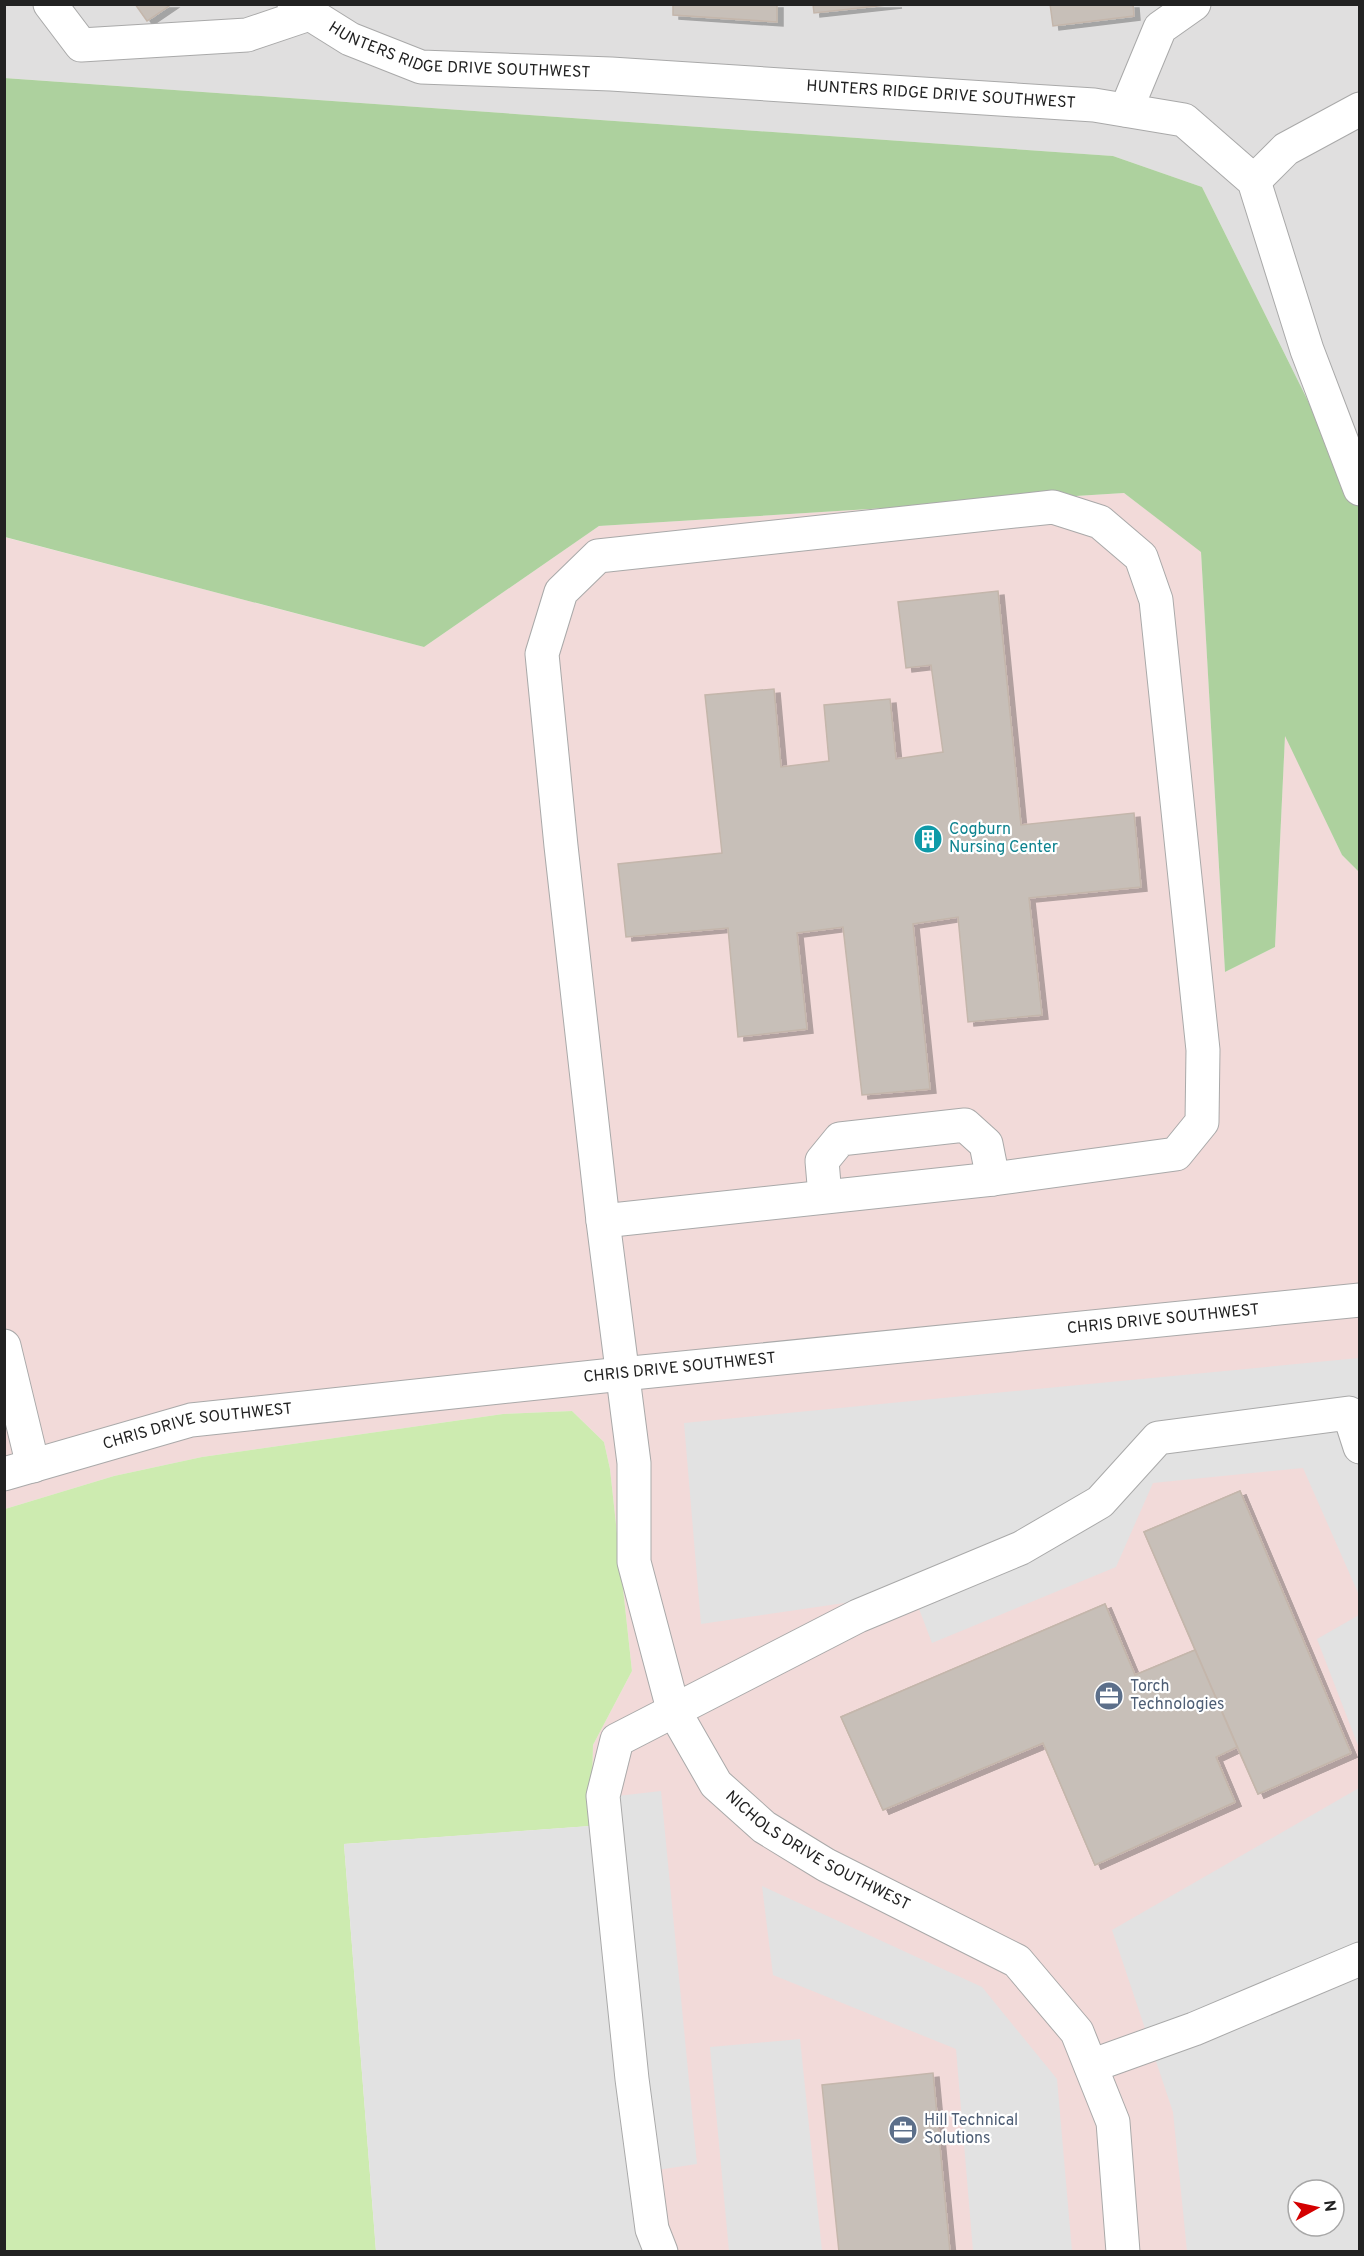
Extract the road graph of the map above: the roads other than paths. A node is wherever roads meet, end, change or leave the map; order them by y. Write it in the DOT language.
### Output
graph roads {
  1 [pos="50,4"];
  2 [pos="1194,4"];
  3 [pos="301,9"];
  4 [pos="1359,109"];
  5 [pos="1126,110"];
  6 [pos="1254,181"];
  7 [pos="1359,489"];
  8 [pos="993,1179"];
  9 [pos="825,1196"];
  10 [pos="603,1221"];
  11 [pos="1359,1300"];
  12 [pos="4,1346"];
  13 [pos="622,1374"];
  14 [pos="1359,1447"];
  15 [pos="19,1470"];
  16 [pos="673,1709"];
  17 [pos="1359,1959"];
  18 [pos="1091,2066"];
  19 [pos="661,2252"];
  20 [pos="1123,2252"];
  1 -- 3 [label="street"];
  2 -- 5 [label="street"];
  3 -- 5 [label="street, HUNTERS RIDGE DRIVE SOUTHWEST"];
  4 -- 6 [label="street"];
  5 -- 6 [label="street, HUNTERS RIDGE DRIVE SOUTHWEST"];
  6 -- 7 [label="street"];
  8 -- 9 [label="street, NICHOLS DRIVE SOUTHWEST"];
  8 -- 9 [label="street"];
  8 -- 10 [label="street, NICHOLS DRIVE SOUTHWEST"];
  9 -- 10 [label="street, NICHOLS DRIVE SOUTHWEST"];
  10 -- 13 [label="street, NICHOLS DRIVE SOUTHWEST"];
  11 -- 13 [label="street, CHRIS DRIVE SOUTHWEST"];
  12 -- 15 [label="street"];
  13 -- 15 [label="street, CHRIS DRIVE SOUTHWEST"];
  13 -- 16 [label="street, NICHOLS DRIVE SOUTHWEST"];
  14 -- 16 [label="street"];
  16 -- 18 [label="street, NICHOLS DRIVE SOUTHWEST"];
  16 -- 19 [label="street"];
  17 -- 18 [label="street"];
  18 -- 20 [label="street, NICHOLS DRIVE SOUTHWEST"];
}
